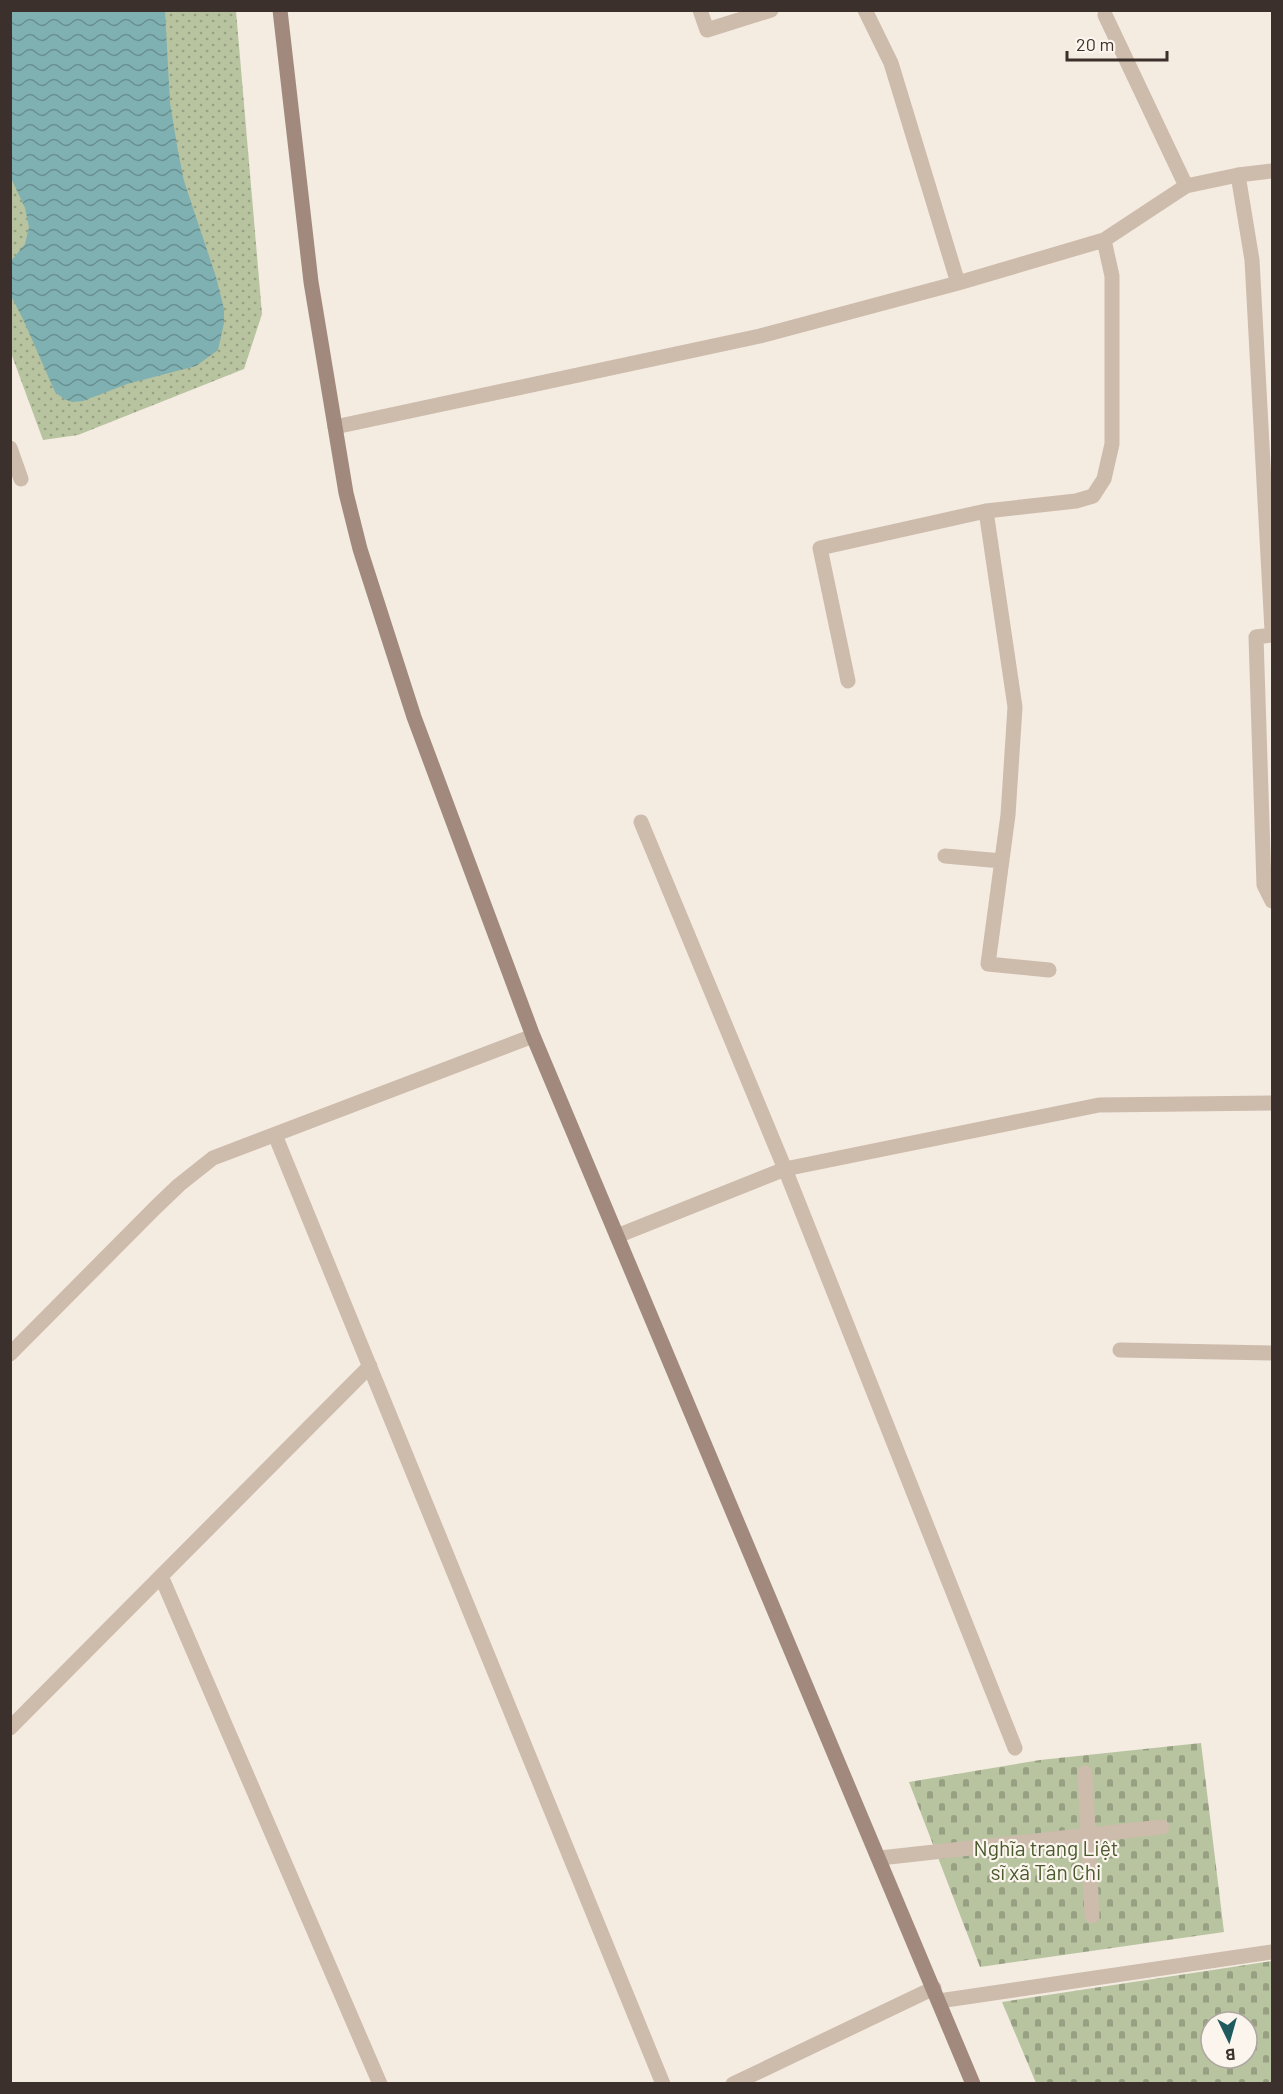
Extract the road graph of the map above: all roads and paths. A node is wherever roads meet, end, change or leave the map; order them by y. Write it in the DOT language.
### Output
graph roads {
  1 [pos="280,10"];
  2 [pos="700,10"];
  3 [pos="771,10"];
  4 [pos="865,10"];
  5 [pos="1105,15"];
  6 [pos="1272,171"];
  7 [pos="1238,175"];
  8 [pos="1186,186"];
  9 [pos="1104,240"];
  10 [pos="958,283"];
  11 [pos="334,427"];
  12 [pos="10,448"];
  13 [pos="21,479"];
  14 [pos="986,511"];
  15 [pos="1272,630"];
  16 [pos="1272,635"];
  17 [pos="848,681"];
  18 [pos="641,822"];
  19 [pos="945,856"];
  20 [pos="1002,861"];
  21 [pos="1272,901"];
  22 [pos="1049,970"];
  23 [pos="533,1036"];
  24 [pos="1272,1103"];
  25 [pos="275,1134"];
  26 [pos="785,1169"];
  27 [pos="617,1236"];
  28 [pos="1120,1350"];
  29 [pos="1272,1353"];
  30 [pos="10,1354"];
  31 [pos="370,1366"];
  32 [pos="161,1576"];
  33 [pos="10,1728"];
  34 [pos="1015,1748"];
  35 [pos="1085,1773"];
  36 [pos="1162,1827"];
  37 [pos="1088,1835"];
  38 [pos="880,1858"];
  39 [pos="1092,1916"];
  40 [pos="1272,1952"];
  41 [pos="936,1994"];
  42 [pos="380,2084"];
  43 [pos="663,2084"];
  44 [pos="733,2084"];
  45 [pos="973,2084"];
  1 -- 11 [label="street"];
  2 -- 3 [label="street"];
  4 -- 10 [label="street"];
  5 -- 8 [label="street"];
  6 -- 7 [label="street"];
  7 -- 8 [label="street"];
  7 -- 15 [label="street"];
  8 -- 9 [label="street"];
  9 -- 10 [label="street"];
  9 -- 14 [label="street"];
  10 -- 11 [label="street"];
  11 -- 23 [label="street"];
  12 -- 13 [label="street"];
  14 -- 17 [label="street"];
  14 -- 20 [label="street"];
  16 -- 21 [label="street"];
  18 -- 26 [label="street"];
  19 -- 20 [label="street"];
  20 -- 22 [label="street"];
  23 -- 25 [label="street"];
  23 -- 27 [label="street"];
  24 -- 26 [label="street"];
  25 -- 30 [label="street"];
  25 -- 31 [label="street"];
  26 -- 27 [label="street"];
  26 -- 34 [label="street"];
  27 -- 38 [label="street"];
  28 -- 29 [label="street"];
  31 -- 32 [label="street"];
  31 -- 43 [label="street"];
  32 -- 33 [label="street"];
  32 -- 42 [label="street"];
  35 -- 37 [label="street"];
  36 -- 37 [label="street"];
  37 -- 38 [label="street"];
  37 -- 39 [label="street"];
  38 -- 41 [label="street"];
  40 -- 41 [label="street"];
  41 -- 44 [label="street"];
  41 -- 45 [label="street"];
}
